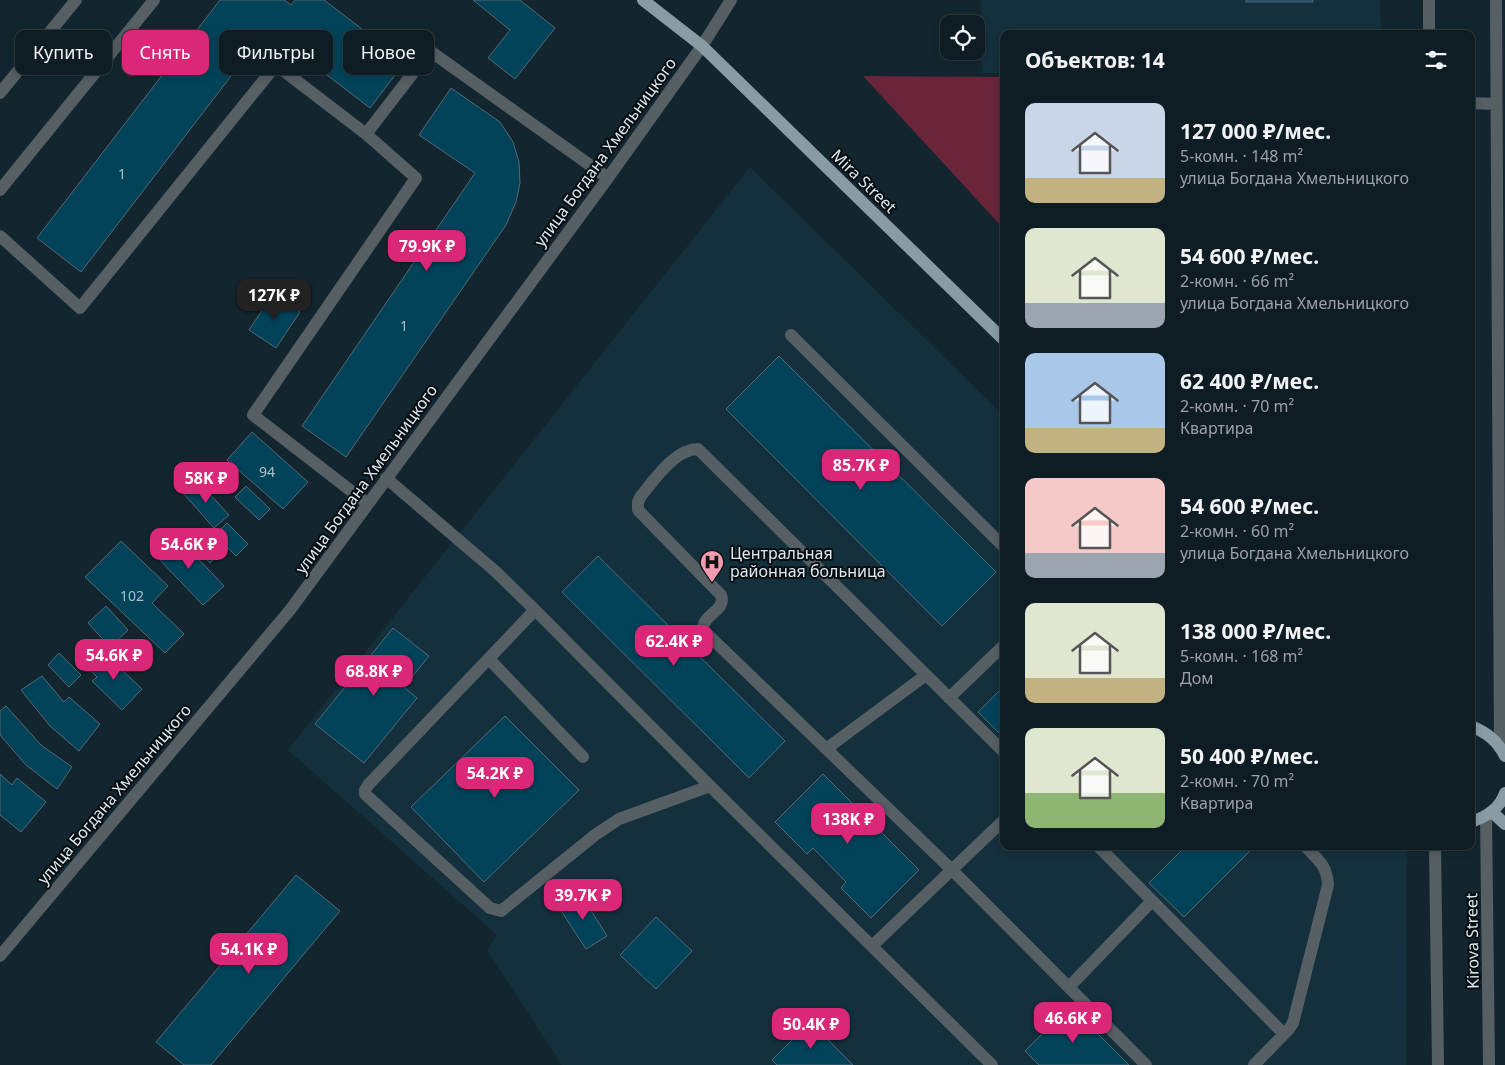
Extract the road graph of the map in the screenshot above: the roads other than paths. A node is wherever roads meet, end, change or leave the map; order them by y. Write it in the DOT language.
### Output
graph roads {
  1 [pos="76,0"];
  2 [pos="154,0"];
  3 [pos="643,0"];
  4 [pos="731,0"];
  5 [pos="1429,0"];
  6 [pos="1496,0"];
  7 [pos="1429,30"];
  8 [pos="702,46"];
  9 [pos="0,92"];
  10 [pos="1475,103"];
  11 [pos="1496,104"];
  12 [pos="366,134"];
  13 [pos="608,178"];
  14 [pos="0,190"];
  15 [pos="0,236"];
  16 [pos="791,335"];
  17 [pos="1000,336"];
  18 [pos="386,478"];
  19 [pos="368,504"];
  20 [pos="1000,543"];
  21 [pos="535,610"];
  22 [pos="1000,649"];
  23 [pos="489,658"];
  24 [pos="926,675"];
  25 [pos="949,698"];
  26 [pos="1475,728"];
  27 [pos="1000,748"];
  28 [pos="826,749"];
  29 [pos="1502,750"];
  30 [pos="583,757"];
  31 [pos="710,786"];
  32 [pos="1505,793"];
  33 [pos="1489,814"];
  34 [pos="1475,820"];
  35 [pos="1000,824"];
  36 [pos="1505,824"];
  37 [pos="1102,850"];
  38 [pos="1309,850"];
  39 [pos="1435,850"];
  40 [pos="952,870"];
  41 [pos="1152,902"];
  42 [pos="872,946"];
  43 [pos="0,956"];
  44 [pos="1069,988"];
  45 [pos="1284,1034"];
  46 [pos="992,1065"];
  47 [pos="1146,1065"];
  48 [pos="1254,1065"];
  49 [pos="1438,1065"];
  50 [pos="1490,1065"];
  1 -- 9 [label="street"];
  2 -- 14 [label="street"];
  3 -- 8 [label="main road, Mira Street"];
  4 -- 8 [label="street, улица Богдана Хмельницкого"];
  5 -- 7 [label="street"];
  6 -- 11 [label="street"];
  8 -- 13 [label="street, улица Богдана Хмельницкого"];
  8 -- 17 [label="main road, Mira Street"];
  10 -- 11 [label="street"];
  11 -- 29 [label="street"];
  12 -- 13 [label="street"];
  12 -- 15 [label="street"];
  12 -- 19 [label="street"];
  13 -- 18 [label="street, улица Богдана Хмельницкого"];
  16 -- 20 [label="street"];
  18 -- 19 [label="street, улица Богдана Хмельницкого"];
  18 -- 21 [label="street"];
  19 -- 43 [label="street, улица Богдана Хмельницкого"];
  21 -- 23 [label="street"];
  21 -- 31 [label="street"];
  22 -- 25 [label="street"];
  23 -- 30 [label="street"];
  23 -- 31 [label="street"];
  24 -- 25 [label="street"];
  24 -- 28 [label="street"];
  24 -- 28 [label="street"];
  25 -- 27 [label="street"];
  26 -- 29 [label="main road"];
  28 -- 40 [label="street"];
  31 -- 42 [label="street"];
  32 -- 33 [label="main road"];
  33 -- 34 [label="main road"];
  33 -- 36 [label="main road"];
  33 -- 50 [label="street, Kirova Street"];
  35 -- 40 [label="street"];
  37 -- 41 [label="street"];
  38 -- 45 [label="street"];
  39 -- 49 [label="street"];
  40 -- 42 [label="street"];
  40 -- 44 [label="street"];
  41 -- 44 [label="street"];
  41 -- 45 [label="street"];
  42 -- 46 [label="street"];
  44 -- 47 [label="street"];
  45 -- 48 [label="street"];
}
